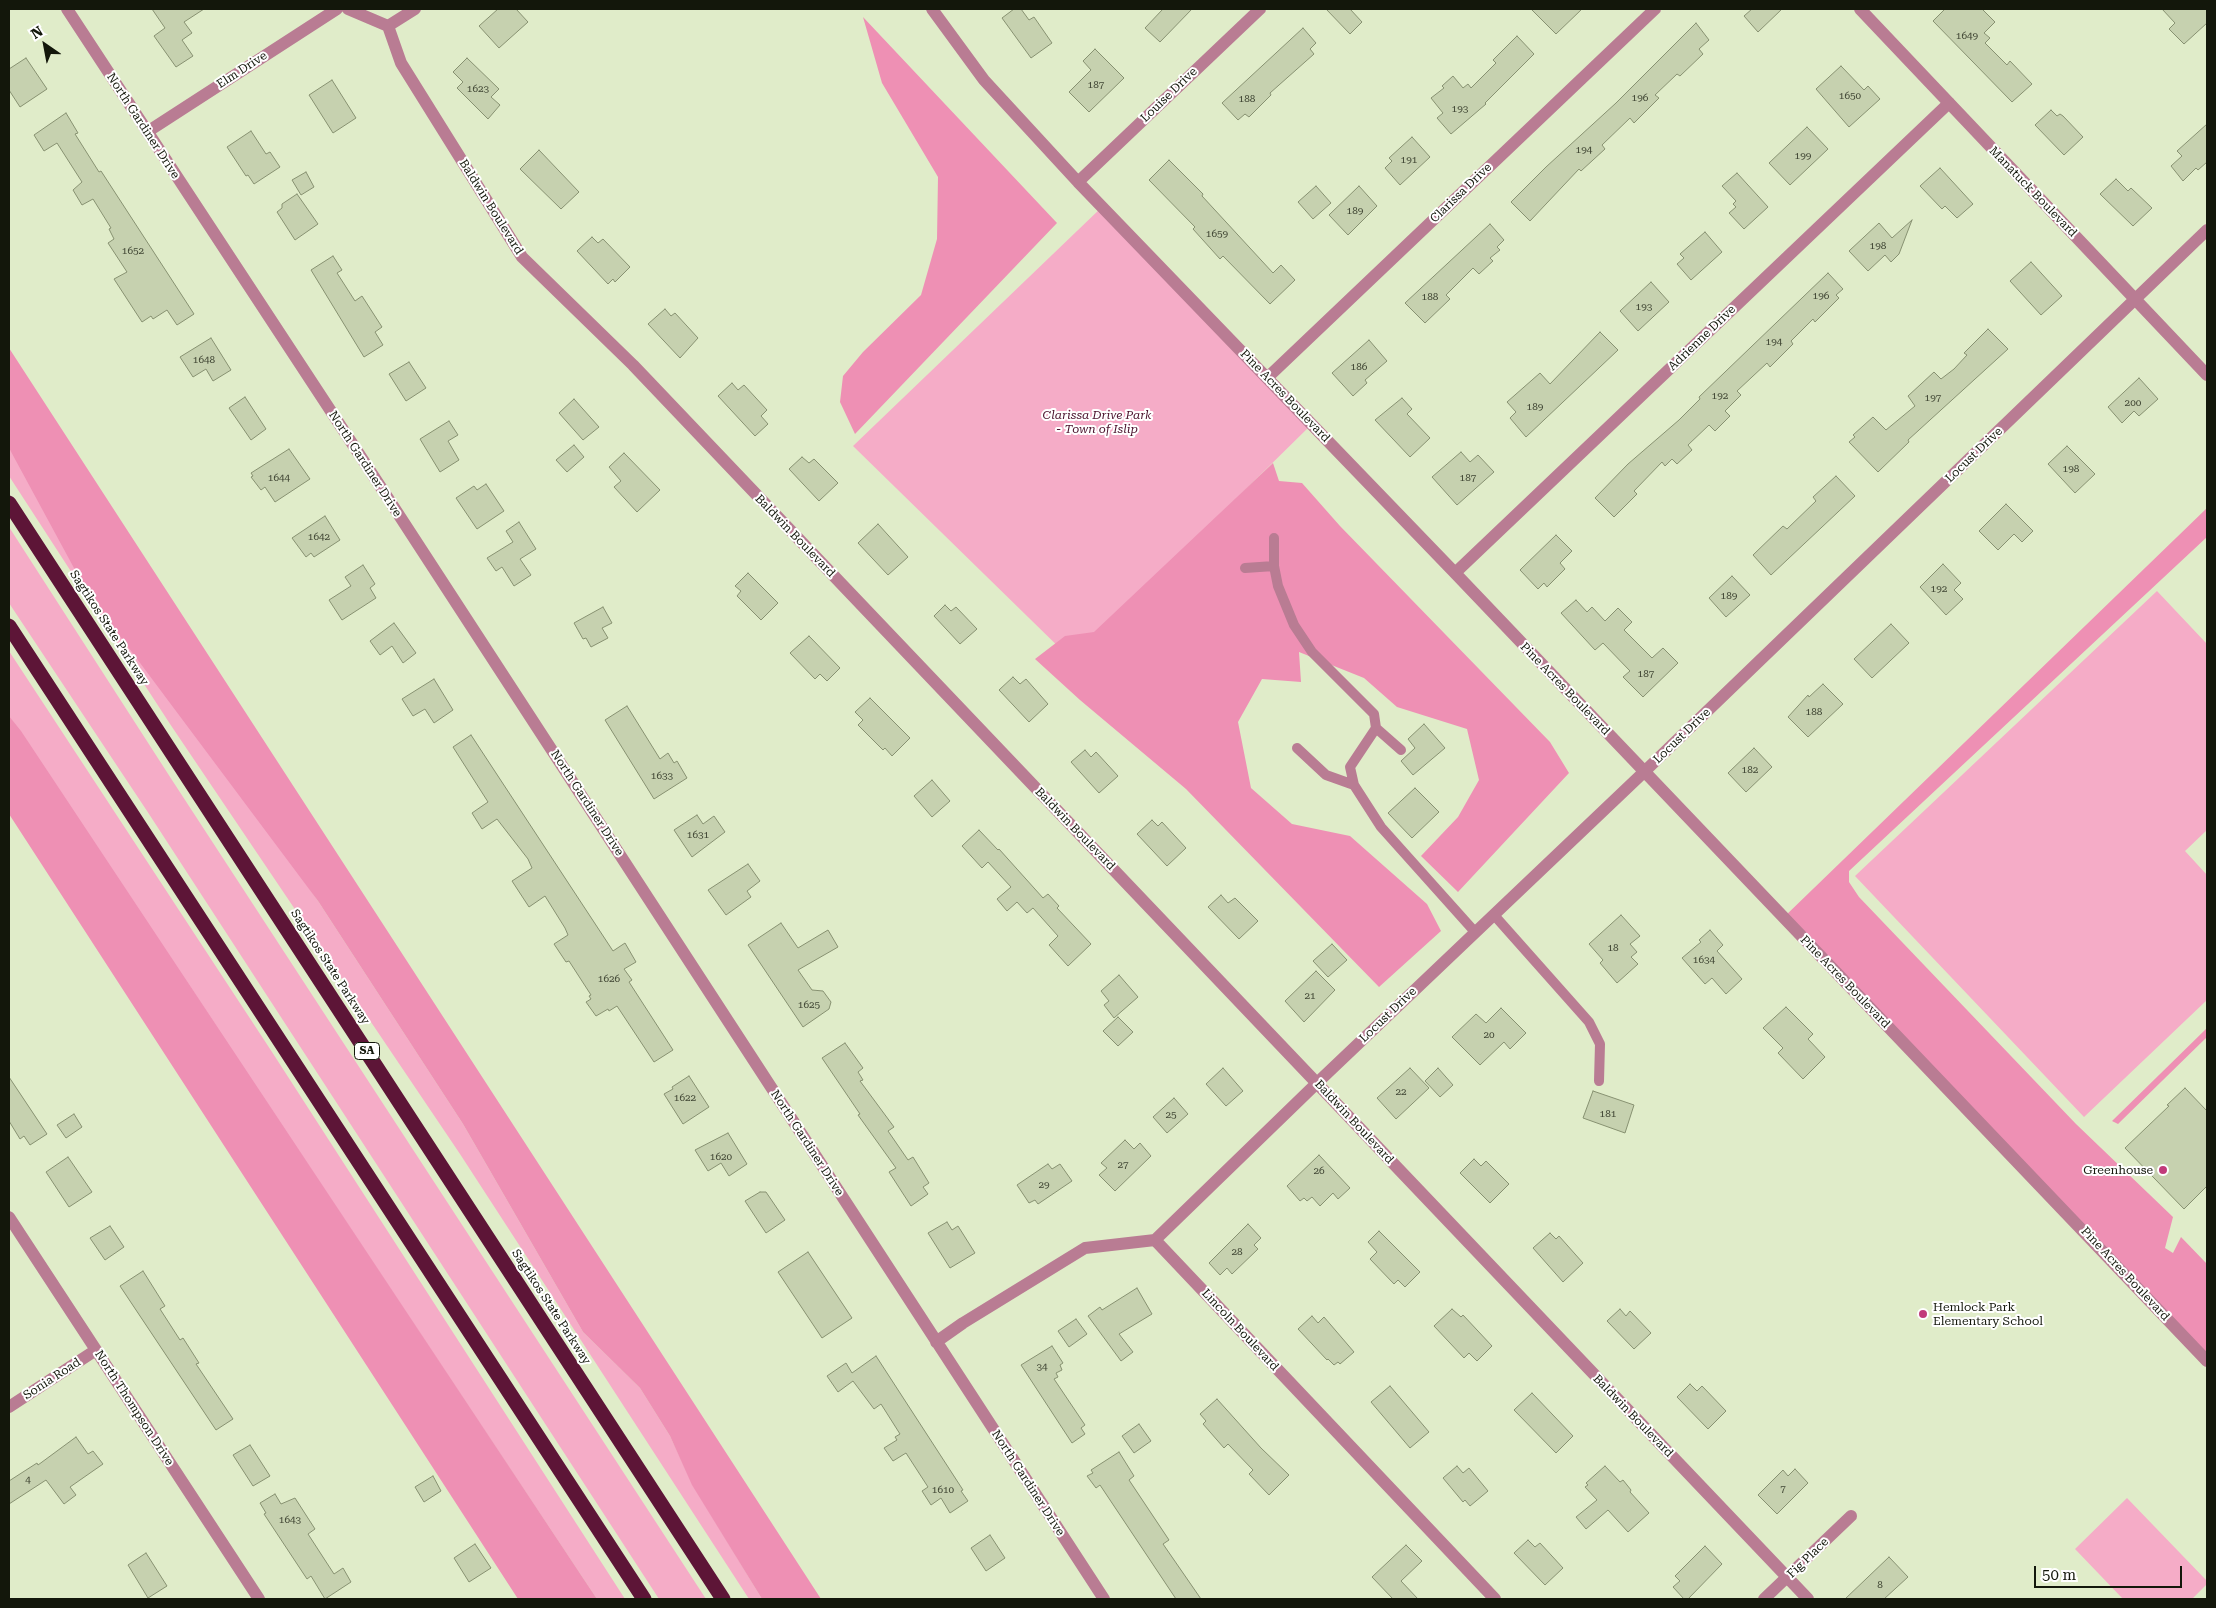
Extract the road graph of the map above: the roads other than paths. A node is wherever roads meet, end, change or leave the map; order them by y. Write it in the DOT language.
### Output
graph roads {
  1 [pos="67,9"];
  2 [pos="337,9"];
  3 [pos="348,9"];
  4 [pos="415,9"];
  5 [pos="932,9"];
  6 [pos="1260,9"];
  7 [pos="1655,9"];
  8 [pos="1860,9"];
  9 [pos="388,26"];
  10 [pos="1949,103"];
  11 [pos="147,132"];
  12 [pos="1078,182"];
  13 [pos="2207,230"];
  14 [pos="2135,299"];
  15 [pos="2207,375"];
  16 [pos="1267,378"];
  17 [pos="9,503"];
  18 [pos="1274,538"];
  19 [pos="1274,566"];
  20 [pos="1246,568"];
  21 [pos="1455,573"];
  22 [pos="9,626"];
  23 [pos="1376,728"];
  24 [pos="1297,748"];
  25 [pos="1401,750"];
  26 [pos="1644,772"];
  27 [pos="1354,784"];
  28 [pos="1494,915"];
  29 [pos="1476,932"];
  30 [pos="1599,1082"];
  31 [pos="1317,1083"];
  32 [pos="9,1217"];
  33 [pos="1155,1240"];
  34 [pos="936,1342"];
  35 [pos="96,1350"];
  36 [pos="2207,1361"];
  37 [pos="9,1407"];
  38 [pos="1852,1516"];
  39 [pos="1787,1578"];
  40 [pos="259,1599"];
  41 [pos="644,1599"];
  42 [pos="723,1599"];
  43 [pos="1104,1599"];
  44 [pos="1495,1599"];
  45 [pos="1764,1599"];
  46 [pos="1808,1599"];
  1 -- 11 [label="street, North Gardiner Drive"];
  2 -- 11 [label="street, Elm Drive"];
  3 -- 9 [label="street"];
  4 -- 9 [label="street"];
  5 -- 12 [label="street, Pine Acres Boulevard"];
  6 -- 12 [label="street, Louise Drive"];
  7 -- 16 [label="street, Clarissa Drive"];
  8 -- 10 [label="street, Manatuck Boulevard"];
  9 -- 31 [label="street, Baldwin Boulevard"];
  10 -- 14 [label="street, Manatuck Boulevard"];
  10 -- 21 [label="street, Adrienne Drive"];
  11 -- 34 [label="street, North Gardiner Drive"];
  12 -- 16 [label="street, Pine Acres Boulevard"];
  13 -- 14 [label="street, Locust Drive"];
  14 -- 15 [label="street, Manatuck Boulevard"];
  14 -- 26 [label="street, Locust Drive"];
  16 -- 21 [label="street, Pine Acres Boulevard"];
  17 -- 42 [label="highway, Sagtikos State Parkway / SA"];
  18 -- 19 [label="lane"];
  19 -- 20 [label="lane"];
  19 -- 23 [label="lane"];
  21 -- 26 [label="street, Pine Acres Boulevard"];
  22 -- 41 [label="highway"];
  23 -- 25 [label="lane"];
  23 -- 27 [label="lane"];
  24 -- 27 [label="lane"];
  26 -- 28 [label="street, Locust Drive"];
  26 -- 36 [label="street, Pine Acres Boulevard"];
  27 -- 29 [label="lane"];
  28 -- 29 [label="street, Locust Drive"];
  28 -- 30 [label="lane"];
  29 -- 31 [label="street, Locust Drive"];
  31 -- 33 [label="street, Locust Drive"];
  31 -- 39 [label="street, Baldwin Boulevard"];
  32 -- 35 [label="street, North Thompson Drive"];
  33 -- 34 [label="street"];
  33 -- 44 [label="street, Lincoln Boulevard"];
  34 -- 43 [label="street, North Gardiner Drive"];
  35 -- 37 [label="street, Sonia Road"];
  35 -- 40 [label="street, North Thompson Drive"];
  38 -- 39 [label="street, Fig Place"];
  39 -- 45 [label="street, Fig Place"];
  39 -- 46 [label="street, Baldwin Boulevard"];
}
